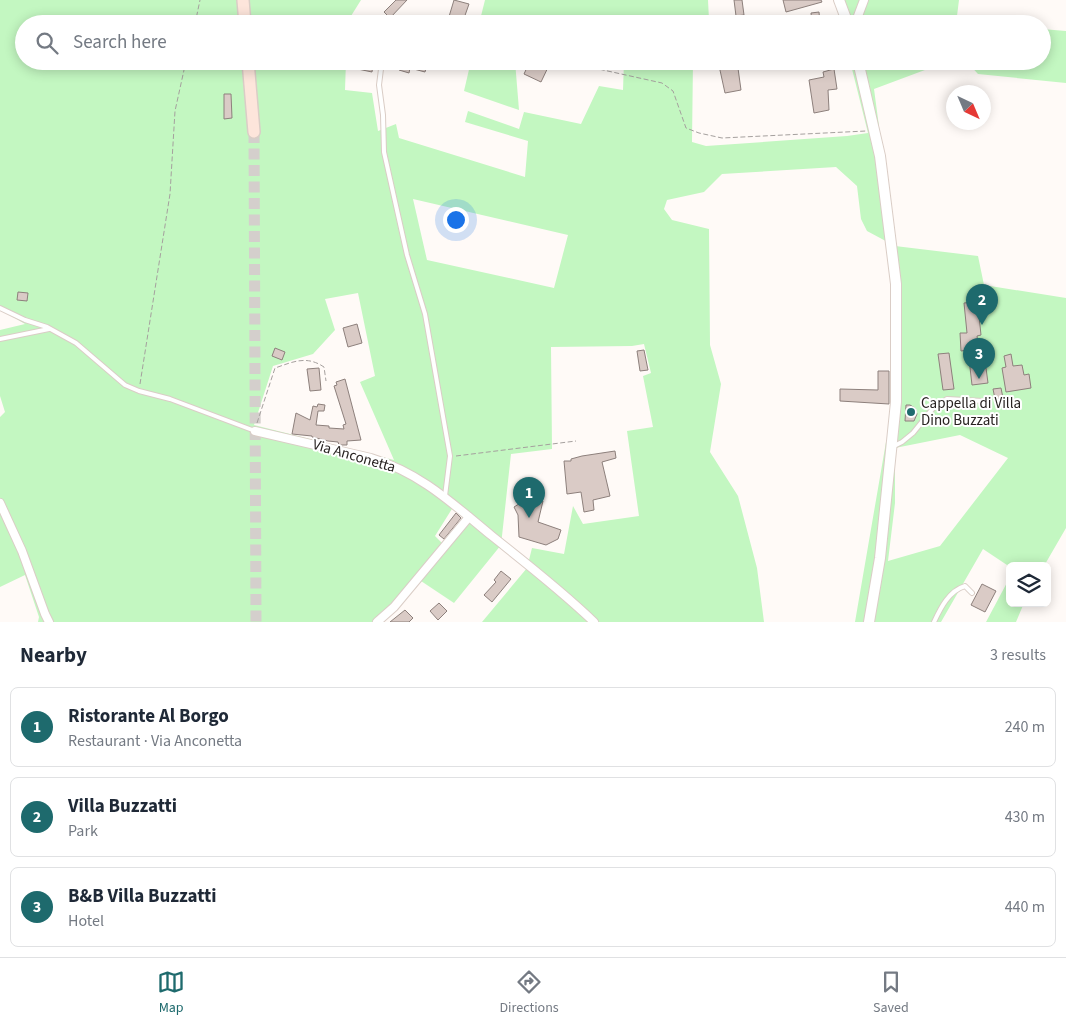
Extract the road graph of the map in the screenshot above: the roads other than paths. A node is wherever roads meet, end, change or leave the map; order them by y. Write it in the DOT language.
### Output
graph roads {
  1 [pos="243,0"];
  2 [pos="839,0"];
  3 [pos="864,0"];
  4 [pos="244,15"];
  5 [pos="845,15"];
  6 [pos="858,15"];
  7 [pos="249,70"];
  8 [pos="381,70"];
  9 [pos="860,70"];
  10 [pos="254,132"];
  11 [pos="0,308"];
  12 [pos="50,328"];
  13 [pos="0,339"];
  14 [pos="982,401"];
  15 [pos="255,431"];
  16 [pos="892,447"];
  17 [pos="445,496"];
  18 [pos="0,504"];
  19 [pos="469,517"];
  20 [pos="972,593"];
  21 [pos="49,622"];
  22 [pos="377,622"];
  23 [pos="594,622"];
  24 [pos="869,622"];
  25 [pos="934,622"];
  1 -- 4 [label="main road"];
  2 -- 5 [label="street"];
  3 -- 6 [label="street"];
  7 -- 10 [label="main road"];
  8 -- 17 [label="lane"];
  9 -- 16 [label="street"];
  11 -- 12 [label="lane"];
  12 -- 13 [label="lane"];
  12 -- 15 [label="lane"];
  14 -- 16 [label="lane"];
  15 -- 17 [label="street, Via Anconetta"];
  16 -- 24 [label="street"];
  17 -- 19 [label="street, Via Anconetta"];
  18 -- 21 [label="street"];
  19 -- 22 [label="street"];
  19 -- 23 [label="street, Via Anconetta"];
  20 -- 25 [label="lane"];
}
